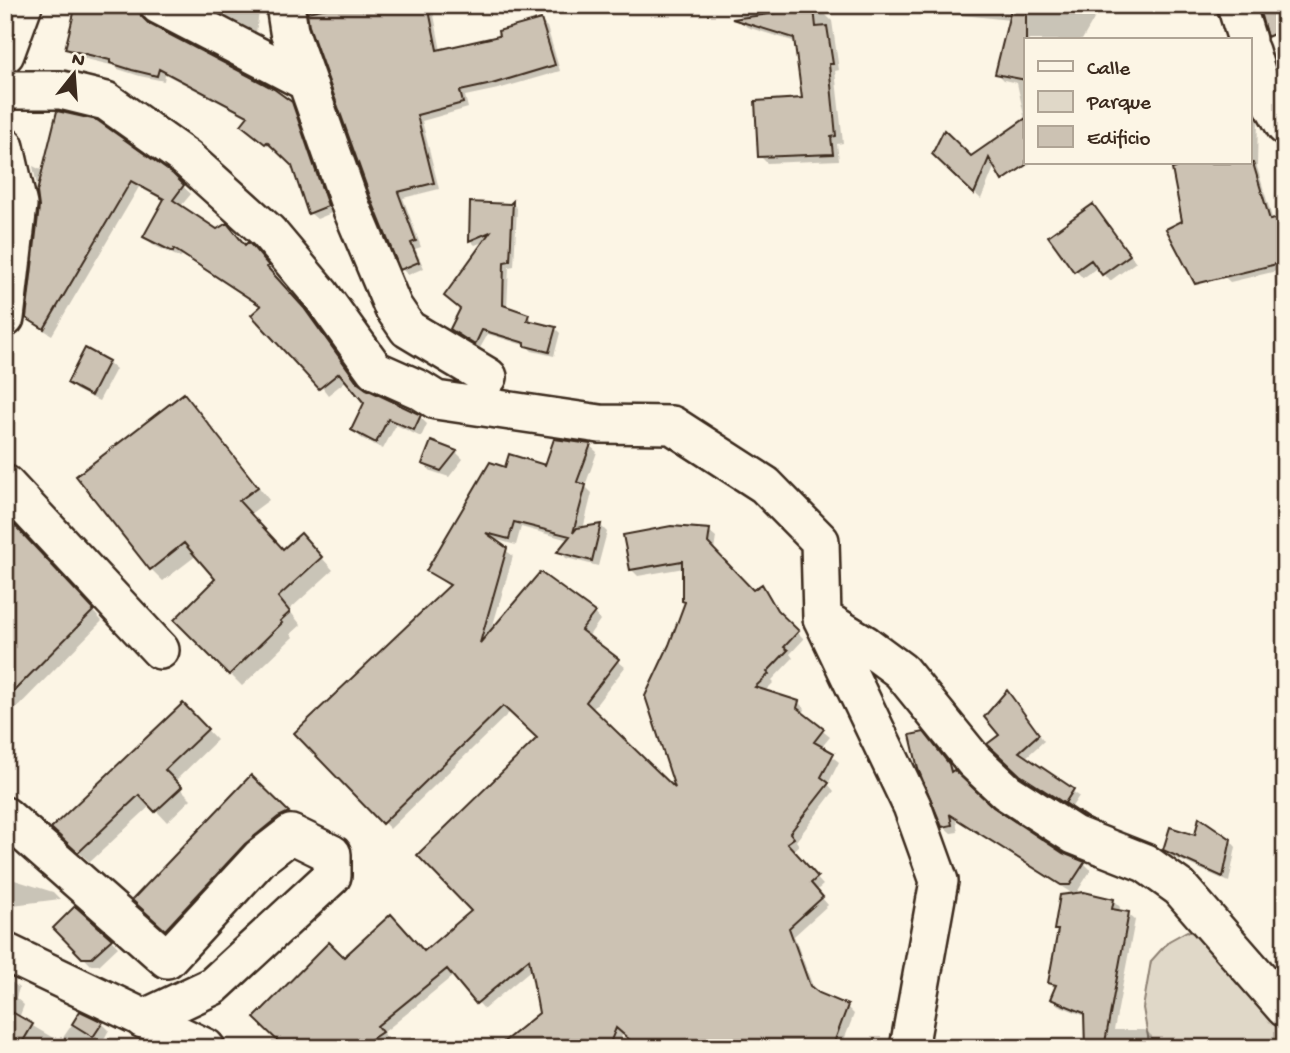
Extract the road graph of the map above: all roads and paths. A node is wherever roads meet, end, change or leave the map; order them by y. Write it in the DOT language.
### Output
graph roads {
  1 [pos="159,5"];
  2 [pos="285,5"];
  3 [pos="1236,5"];
  4 [pos="16,7"];
  5 [pos="1246,38"];
  6 [pos="5,54"];
  7 [pos="1252,58"];
  8 [pos="307,82"];
  9 [pos="5,90"];
  10 [pos="1285,126"];
  11 [pos="5,147"];
  12 [pos="5,318"];
  13 [pos="488,377"];
  14 [pos="5,484"];
  15 [pos="821,618"];
  16 [pos="160,650"];
  17 [pos="5,816"];
  18 [pos="5,953"];
  19 [pos="1285,1008"];
  20 [pos="144,1018"];
  21 [pos="206,1048"];
  22 [pos="909,1048"];
  1 -- 8 [label="street"];
  2 -- 8 [label="street"];
  3 -- 5 [label="street"];
  4 -- 6 [label="street"];
  7 -- 10 [label="street"];
  8 -- 13 [label="street"];
  9 -- 15 [label="street"];
  11 -- 12 [label="street"];
  14 -- 16 [label="street"];
  15 -- 19 [label="street"];
  15 -- 22 [label="street"];
  17 -- 20 [label="street"];
  18 -- 20 [label="street"];
  20 -- 21 [label="street"];
}
